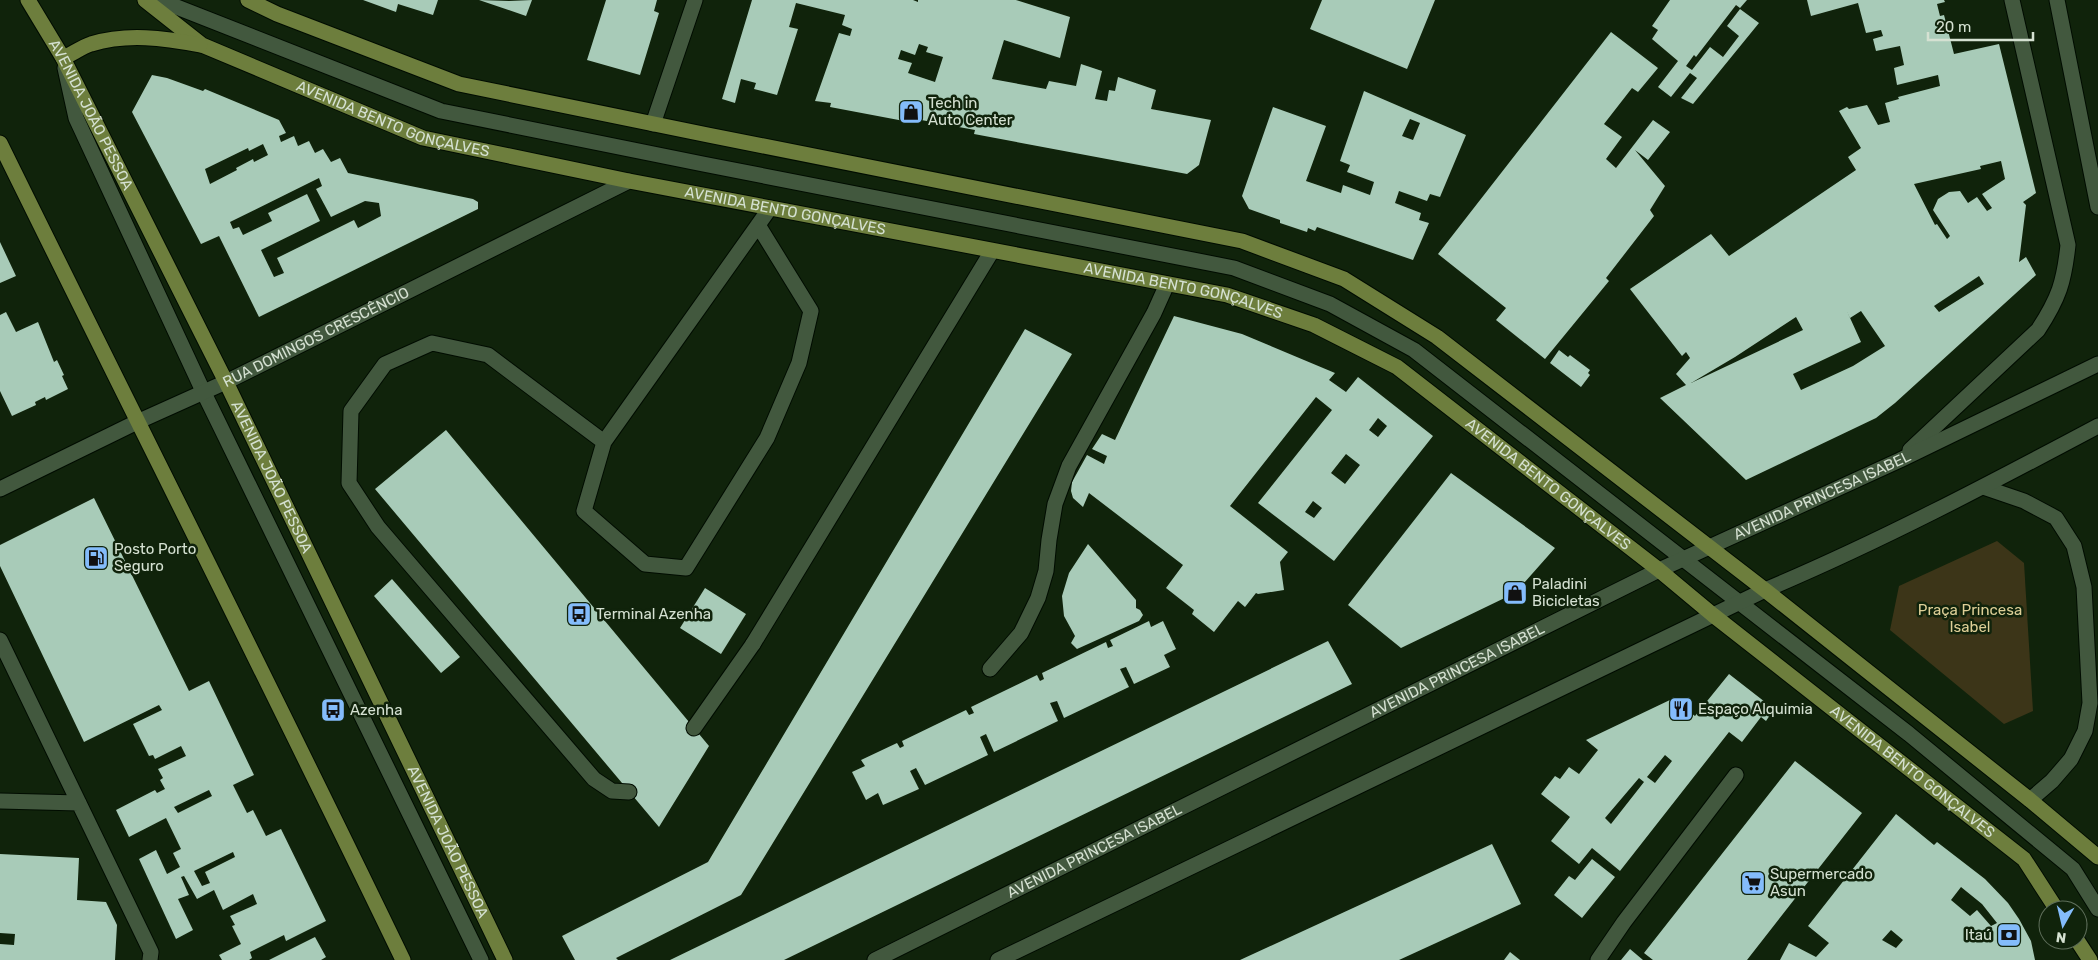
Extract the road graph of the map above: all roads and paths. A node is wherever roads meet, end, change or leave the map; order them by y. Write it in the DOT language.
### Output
graph roads {
  1 [pos="28,0"];
  2 [pos="145,0"];
  3 [pos="159,0"];
  4 [pos="248,0"];
  5 [pos="695,0"];
  6 [pos="2012,0"];
  7 [pos="2057,0"];
  8 [pos="202,46"];
  9 [pos="63,58"];
  10 [pos="653,124"];
  11 [pos="0,143"];
  12 [pos="629,181"];
  13 [pos="2098,207"];
  14 [pos="770,208"];
  15 [pos="758,225"];
  16 [pos="992,251"];
  17 [pos="1167,284"];
  18 [pos="2098,364"];
  19 [pos="226,382"];
  20 [pos="203,392"];
  21 [pos="137,422"];
  22 [pos="2098,426"];
  23 [pos="604,442"];
  24 [pos="1900,460"];
  25 [pos="1983,487"];
  26 [pos="0,489"];
  27 [pos="1710,547"];
  28 [pos="1685,559"];
  29 [pos="1659,570"];
  30 [pos="1765,590"];
  31 [pos="1739,603"];
  32 [pos="1713,615"];
  33 [pos="0,640"];
  34 [pos="990,669"];
  35 [pos="694,728"];
  36 [pos="1736,775"];
  37 [pos="628,792"];
  38 [pos="2030,800"];
  39 [pos="0,801"];
  40 [pos="79,803"];
  41 [pos="2098,857"];
  42 [pos="2051,900"];
  43 [pos="2098,909"];
  44 [pos="1018,956"];
  45 [pos="150,960"];
  46 [pos="403,960"];
  47 [pos="481,960"];
  48 [pos="506,960"];
  49 [pos="875,960"];
  50 [pos="998,960"];
  51 [pos="1598,960"];
  1 -- 9 [label="main road, AVENIDA JOÃO PESSOA"];
  2 -- 8 [label="main road, AVENIDA BENTO GONÇALVES"];
  3 -- 28 [label="main road"];
  4 -- 10 [label="main road"];
  5 -- 10 [label="main road"];
  6 -- 24 [label="main road"];
  7 -- 13 [label="main road"];
  8 -- 9 [label="main road"];
  8 -- 12 [label="main road, AVENIDA BENTO GONÇALVES"];
  9 -- 19 [label="main road, AVENIDA JOÃO PESSOA"];
  9 -- 20 [label="main road"];
  10 -- 27 [label="main road"];
  11 -- 21 [label="main road"];
  12 -- 14 [label="main road, AVENIDA BENTO GONÇALVES"];
  12 -- 19 [label="main road, RUA DOMINGOS CRESCÊNCIO"];
  14 -- 15 [label="main road"];
  14 -- 16 [label="main road, AVENIDA BENTO GONÇALVES"];
  15 -- 23 [label="main road"];
  15 -- 23 [label="main road"];
  16 -- 17 [label="main road, AVENIDA BENTO GONÇALVES"];
  16 -- 35 [label="main road"];
  17 -- 29 [label="main road, AVENIDA BENTO GONÇALVES"];
  17 -- 34 [label="main road"];
  18 -- 24 [label="main road, AVENIDA PRINCESA ISABEL"];
  19 -- 20 [label="main road, RUA DOMINGOS CRESCÊNCIO"];
  19 -- 48 [label="main road, AVENIDA JOÃO PESSOA"];
  20 -- 21 [label="main road, RUA DOMINGOS CRESCÊNCIO"];
  20 -- 47 [label="main road"];
  21 -- 26 [label="main road, RUA DOMINGOS CRESCÊNCIO"];
  21 -- 46 [label="main road"];
  22 -- 25 [label="main road"];
  23 -- 37 [label="main road"];
  24 -- 27 [label="main road, AVENIDA PRINCESA ISABEL"];
  25 -- 30 [label="main road"];
  25 -- 38 [label="main road"];
  27 -- 28 [label="main road, AVENIDA PRINCESA ISABEL"];
  27 -- 30 [label="main road"];
  28 -- 29 [label="main road, AVENIDA PRINCESA ISABEL"];
  28 -- 31 [label="main road"];
  29 -- 32 [label="main road, AVENIDA BENTO GONÇALVES"];
  29 -- 49 [label="main road, AVENIDA PRINCESA ISABEL"];
  30 -- 31 [label="main road"];
  30 -- 38 [label="main road"];
  31 -- 32 [label="main road"];
  31 -- 43 [label="main road"];
  32 -- 42 [label="main road, AVENIDA BENTO GONÇALVES"];
  32 -- 44 [label="main road"];
  33 -- 40 [label="main road"];
  36 -- 51 [label="main road"];
  38 -- 41 [label="main road"];
  39 -- 40 [label="main road"];
  40 -- 45 [label="main road"];
  44 -- 50 [label="main road"];
}
